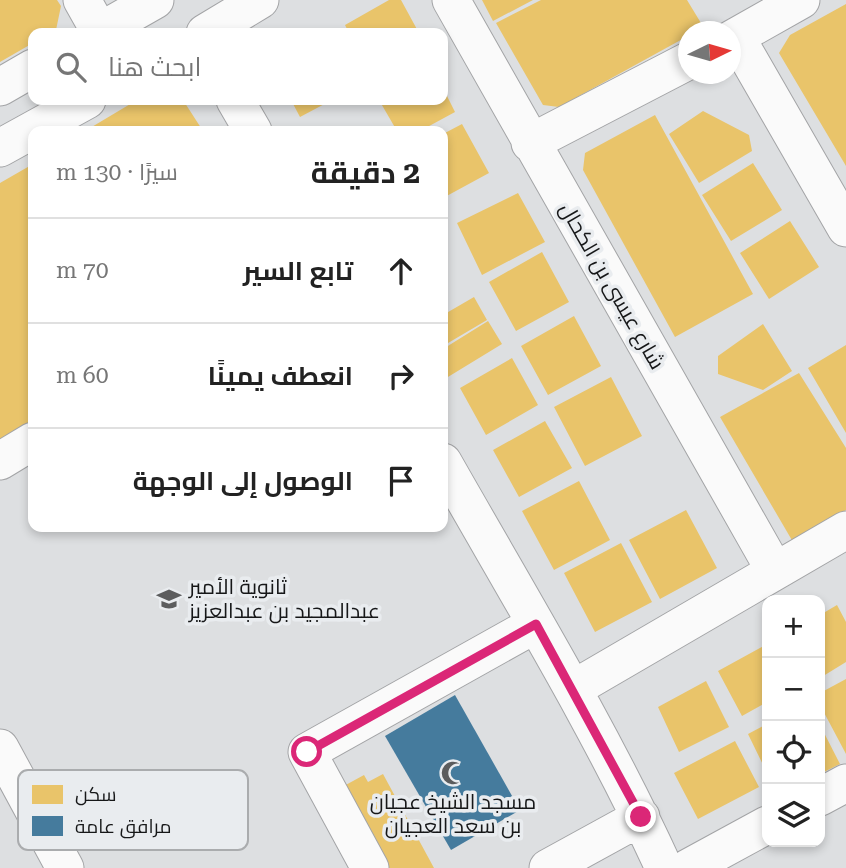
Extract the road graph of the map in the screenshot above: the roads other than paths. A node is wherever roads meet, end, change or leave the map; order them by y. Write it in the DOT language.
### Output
graph roads {
  1 [pos="82,0"];
  2 [pos="155,0"];
  3 [pos="260,0"];
  4 [pos="451,0"];
  5 [pos="801,0"];
  6 [pos="97,28"];
  7 [pos="106,28"];
  8 [pos="213,28"];
  9 [pos="741,34"];
  10 [pos="741,51"];
  11 [pos="678,66"];
  12 [pos="28,71"];
  13 [pos="0,87"];
  14 [pos="78,105"];
  15 [pos="238,105"];
  16 [pos="40,126"];
  17 [pos="250,126"];
  18 [pos="28,133"];
  19 [pos="530,143"];
  20 [pos="0,148"];
  21 [pos="846,228"];
  22 [pos="28,444"];
  23 [pos="0,461"];
  24 [pos="448,471"];
  25 [pos="846,530"];
  26 [pos="775,571"];
  27 [pos="536,624"];
  28 [pos="573,690"];
  29 [pos="0,748"];
  30 [pos="18,781"];
  31 [pos="846,783"];
  32 [pos="825,794"];
  33 [pos="641,817"];
  34 [pos="762,828"];
  35 [pos="55,850"];
  36 [pos="65,868"];
  37 [pos="370,868"];
  38 [pos="548,868"];
  39 [pos="664,868"];
  40 [pos="688,868"];
  1 -- 6 [label="street"];
  2 -- 7 [label="street"];
  3 -- 8 [label="street"];
  4 -- 19 [label="street, شارع عيسى بن الكحال"];
  5 -- 9 [label="street"];
  10 -- 21 [label="street"];
  11 -- 19 [label="street"];
  12 -- 13 [label="street"];
  14 -- 16 [label="street"];
  15 -- 17 [label="street"];
  18 -- 20 [label="street"];
  19 -- 26 [label="street, شارع عيسى بن الكحال"];
  22 -- 23 [label="street"];
  24 -- 27 [label="street"];
  25 -- 26 [label="street"];
  26 -- 28 [label="street"];
  27 -- 28 [label="street"];
  27 -- 37 [label="street"];
  28 -- 33 [label="street"];
  29 -- 30 [label="street"];
  31 -- 32 [label="street"];
  33 -- 38 [label="street"];
  33 -- 39 [label="street"];
  34 -- 40 [label="street"];
  35 -- 36 [label="street"];
}
